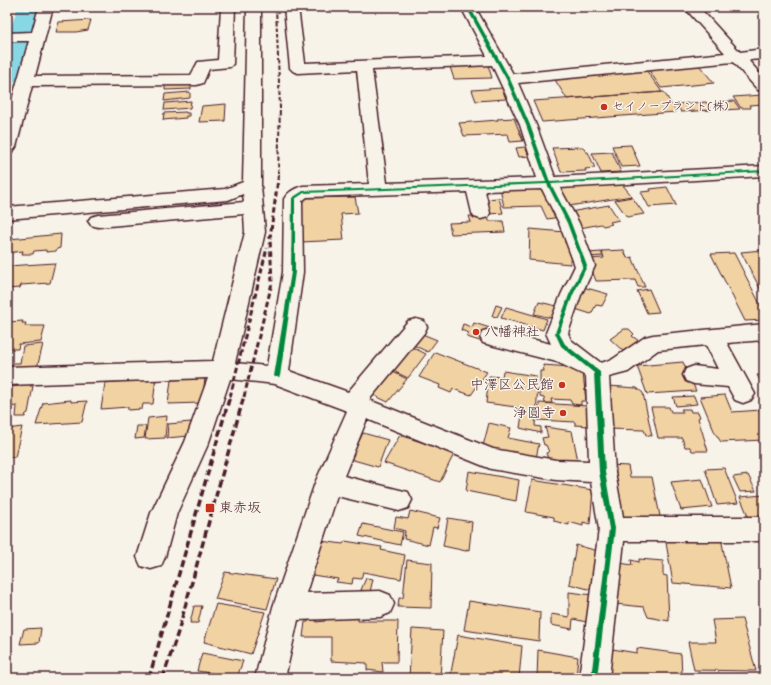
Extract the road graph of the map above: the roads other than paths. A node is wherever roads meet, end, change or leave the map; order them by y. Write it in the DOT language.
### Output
graph roads {
  1 [pos="46,7"];
  2 [pos="228,7"];
  3 [pos="254,7"];
  4 [pos="291,7"];
  5 [pos="468,7"];
  6 [pos="691,7"];
  7 [pos="227,25"];
  8 [pos="35,36"];
  9 [pos="7,37"];
  10 [pos="254,54"];
  11 [pos="764,54"];
  12 [pos="737,57"];
  13 [pos="497,60"];
  14 [pos="364,66"];
  15 [pos="508,79"];
  16 [pos="25,81"];
  17 [pos="764,87"];
  18 [pos="7,148"];
  19 [pos="764,171"];
  20 [pos="548,183"];
  21 [pos="252,186"];
  22 [pos="475,186"];
  23 [pos="379,189"];
  24 [pos="254,207"];
  25 [pos="7,213"];
  26 [pos="481,213"];
  27 [pos="7,229"];
  28 [pos="416,327"];
  29 [pos="764,332"];
  30 [pos="712,336"];
  31 [pos="491,337"];
  32 [pos="222,370"];
  33 [pos="597,372"];
  34 [pos="694,375"];
  35 [pos="7,376"];
  36 [pos="277,376"];
  37 [pos="357,404"];
  38 [pos="602,472"];
  39 [pos="328,483"];
  40 [pos="400,500"];
  41 [pos="612,529"];
  42 [pos="764,529"];
  43 [pos="151,557"];
  44 [pos="380,604"];
  45 [pos="287,607"];
  46 [pos="270,678"];
  47 [pos="594,678"];
  1 -- 8 [label="street"];
  2 -- 7 [label="street"];
  3 -- 10 [label="street"];
  4 -- 14 [label="street"];
  5 -- 13 [label="street"];
  6 -- 12 [label="street"];
  7 -- 10 [label="street"];
  7 -- 16 [label="street"];
  8 -- 9 [label="street"];
  8 -- 16 [label="street"];
  10 -- 21 [label="street"];
  11 -- 12 [label="street"];
  12 -- 15 [label="street"];
  12 -- 17 [label="street"];
  13 -- 14 [label="street"];
  13 -- 15 [label="street"];
  14 -- 23 [label="street"];
  15 -- 20 [label="street"];
  16 -- 18 [label="street"];
  19 -- 20 [label="street"];
  20 -- 22 [label="street"];
  20 -- 33 [label="street"];
  21 -- 24 [label="street"];
  21 -- 25 [label="street"];
  22 -- 23 [label="street"];
  22 -- 26 [label="street"];
  23 -- 36 [label="street"];
  24 -- 27 [label="street"];
  24 -- 32 [label="street"];
  28 -- 37 [label="street"];
  29 -- 30 [label="street"];
  30 -- 33 [label="street"];
  30 -- 34 [label="street"];
  31 -- 33 [label="street"];
  32 -- 35 [label="street"];
  32 -- 36 [label="street"];
  32 -- 43 [label="street"];
  33 -- 38 [label="street"];
  36 -- 37 [label="street"];
  37 -- 38 [label="street"];
  37 -- 39 [label="street"];
  38 -- 41 [label="street"];
  39 -- 40 [label="street"];
  39 -- 45 [label="street"];
  41 -- 42 [label="street"];
  41 -- 47 [label="street"];
  44 -- 45 [label="street"];
  45 -- 46 [label="street"];
}
